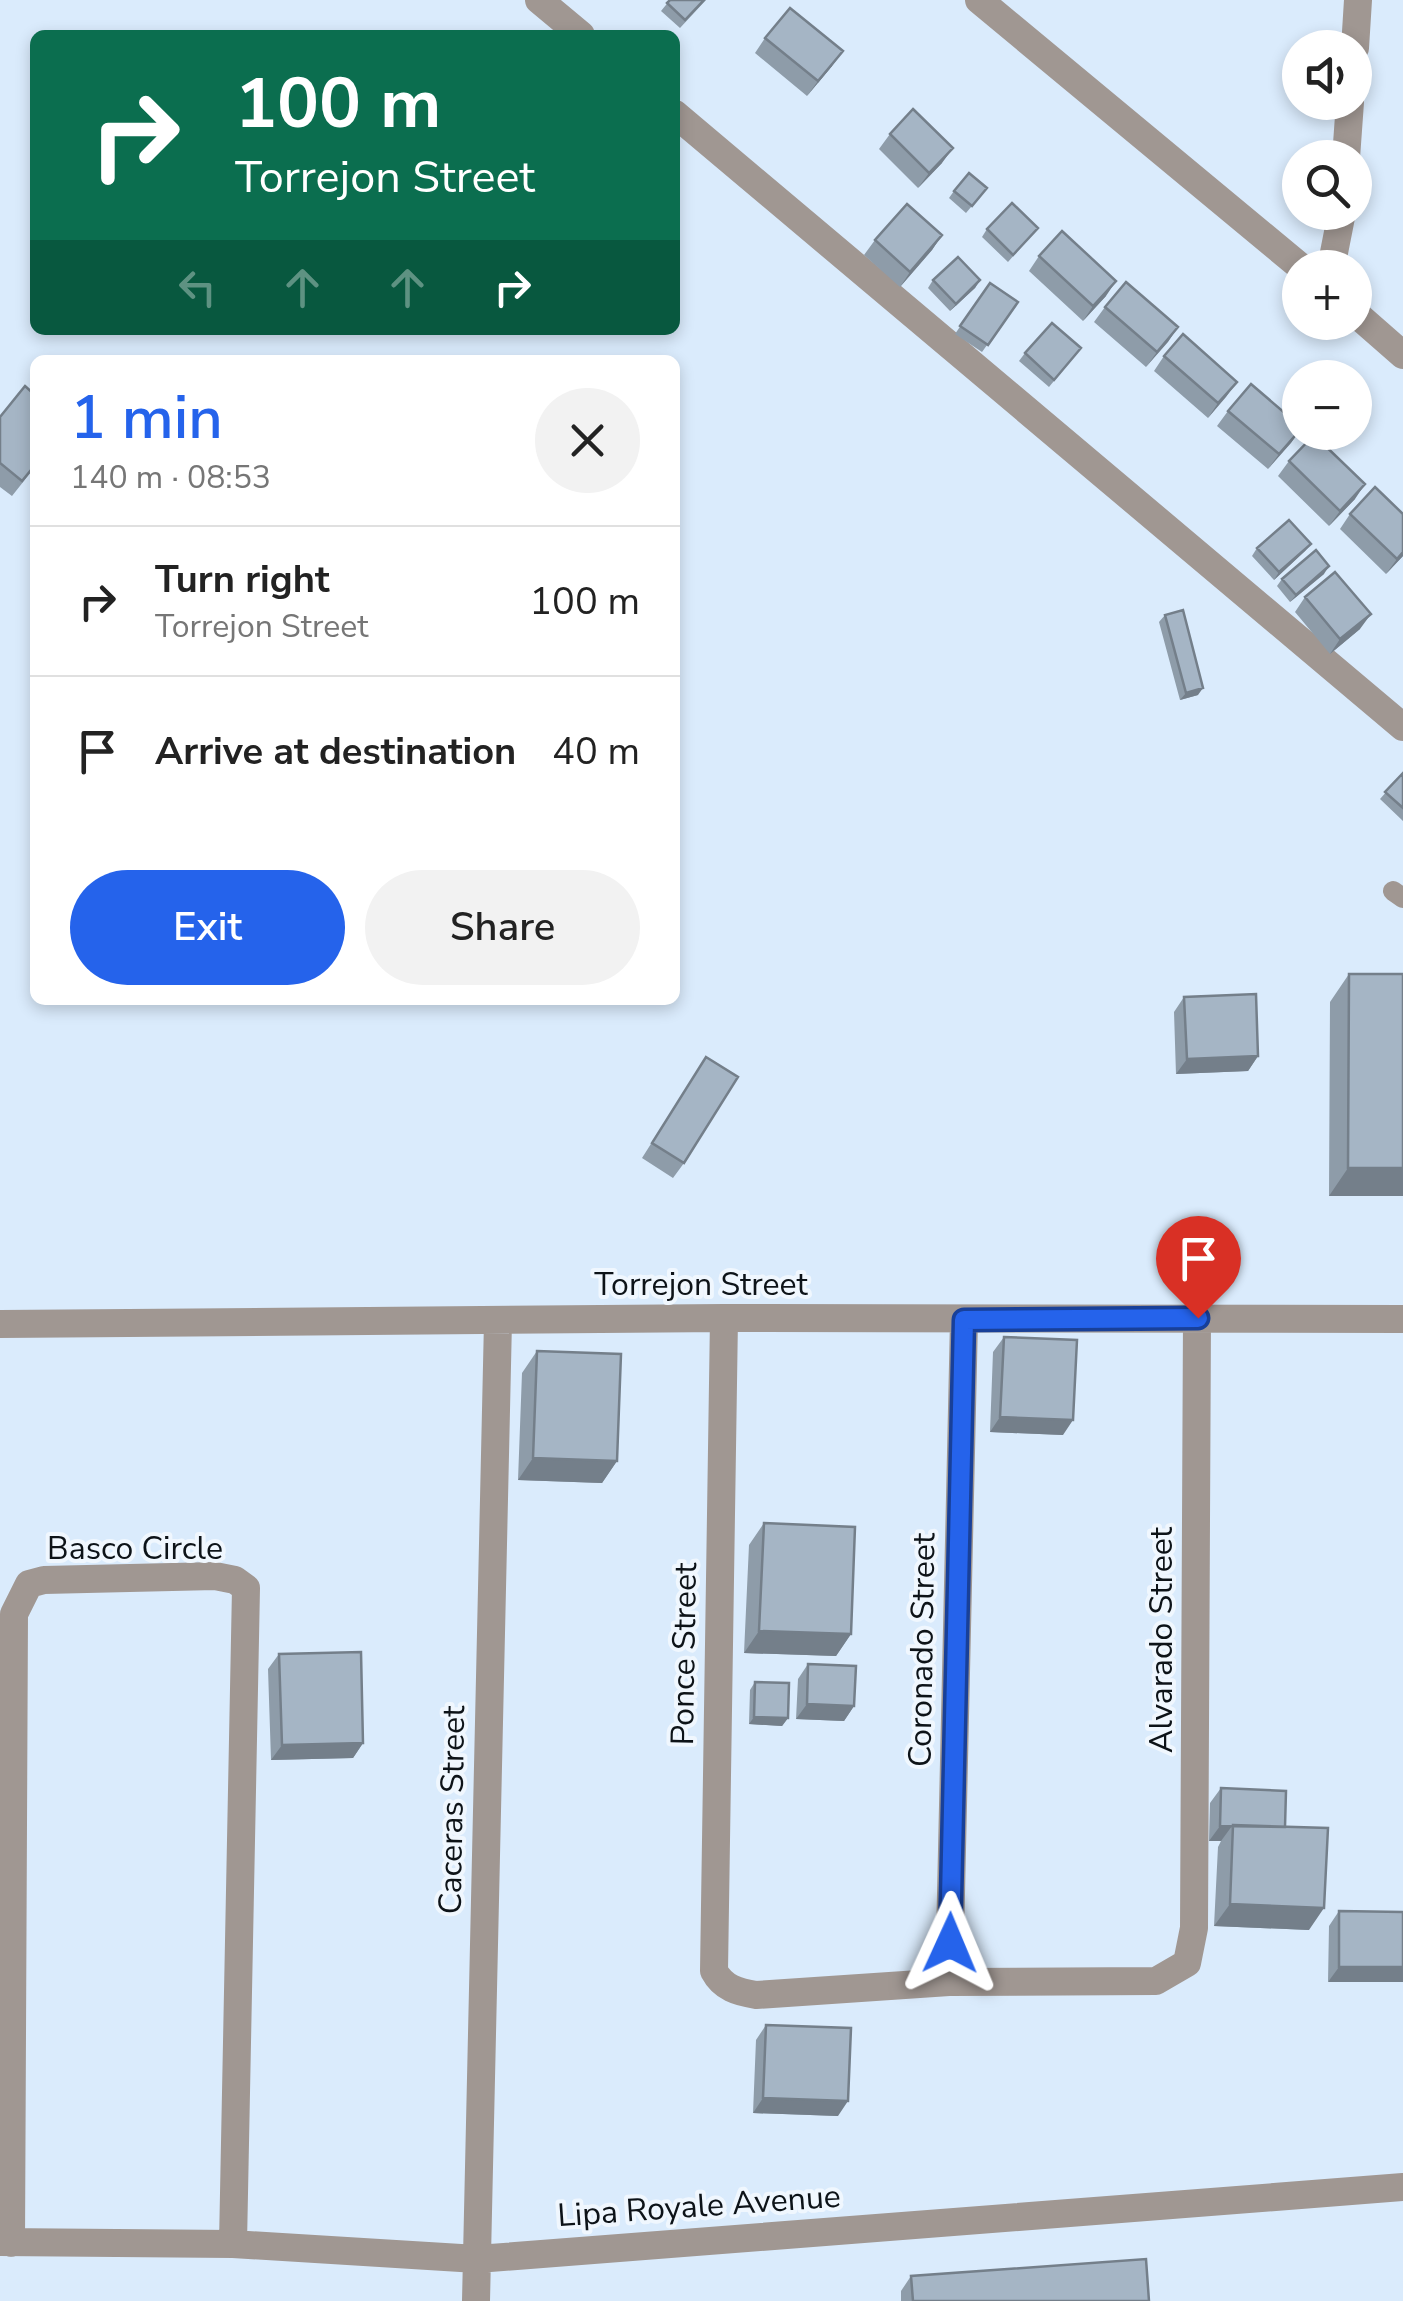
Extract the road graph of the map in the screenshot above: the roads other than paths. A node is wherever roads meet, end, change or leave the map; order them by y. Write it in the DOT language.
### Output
graph roads {
  1 [pos="539,0"];
  2 [pos="979,0"];
  3 [pos="1358,0"];
  4 [pos="575,30"];
  5 [pos="1356,30"];
  6 [pos="680,118"];
  7 [pos="1282,251"];
  8 [pos="1372,328"];
  9 [pos="1403,355"];
  10 [pos="1403,727"];
  11 [pos="724,1318"];
  12 [pos="1198,1318"];
  13 [pos="1403,1319"];
  14 [pos="964,1320"];
  15 [pos="498,1321"];
  16 [pos="0,1324"];
  17 [pos="949,1982"];
  18 [pos="1403,2186"];
  19 [pos="6,2242"];
  20 [pos="233,2244"];
  21 [pos="478,2259"];
  22 [pos="476,2301"];
  1 -- 4 [label="street"];
  2 -- 7 [label="street"];
  3 -- 5 [label="street"];
  6 -- 10 [label="street"];
  8 -- 9 [label="street"];
  11 -- 14 [label="street, Torrejon Street"];
  11 -- 15 [label="street, Torrejon Street"];
  11 -- 17 [label="street, Ponce Street"];
  12 -- 13 [label="street, Torrejon Street"];
  12 -- 14 [label="street, Torrejon Street"];
  12 -- 17 [label="street, Alvarado Street"];
  14 -- 17 [label="street, Coronado Street"];
  15 -- 16 [label="street, Torrejon Street"];
  15 -- 21 [label="street, Caceras Street"];
  18 -- 21 [label="street, Lipa Royale Avenue"];
  19 -- 20 [label="street, Lipa Royale Avenue"];
  19 -- 20 [label="street, Basco Circle"];
  20 -- 21 [label="street, Lipa Royale Avenue"];
  21 -- 22 [label="street, Caceras Street"];
}
